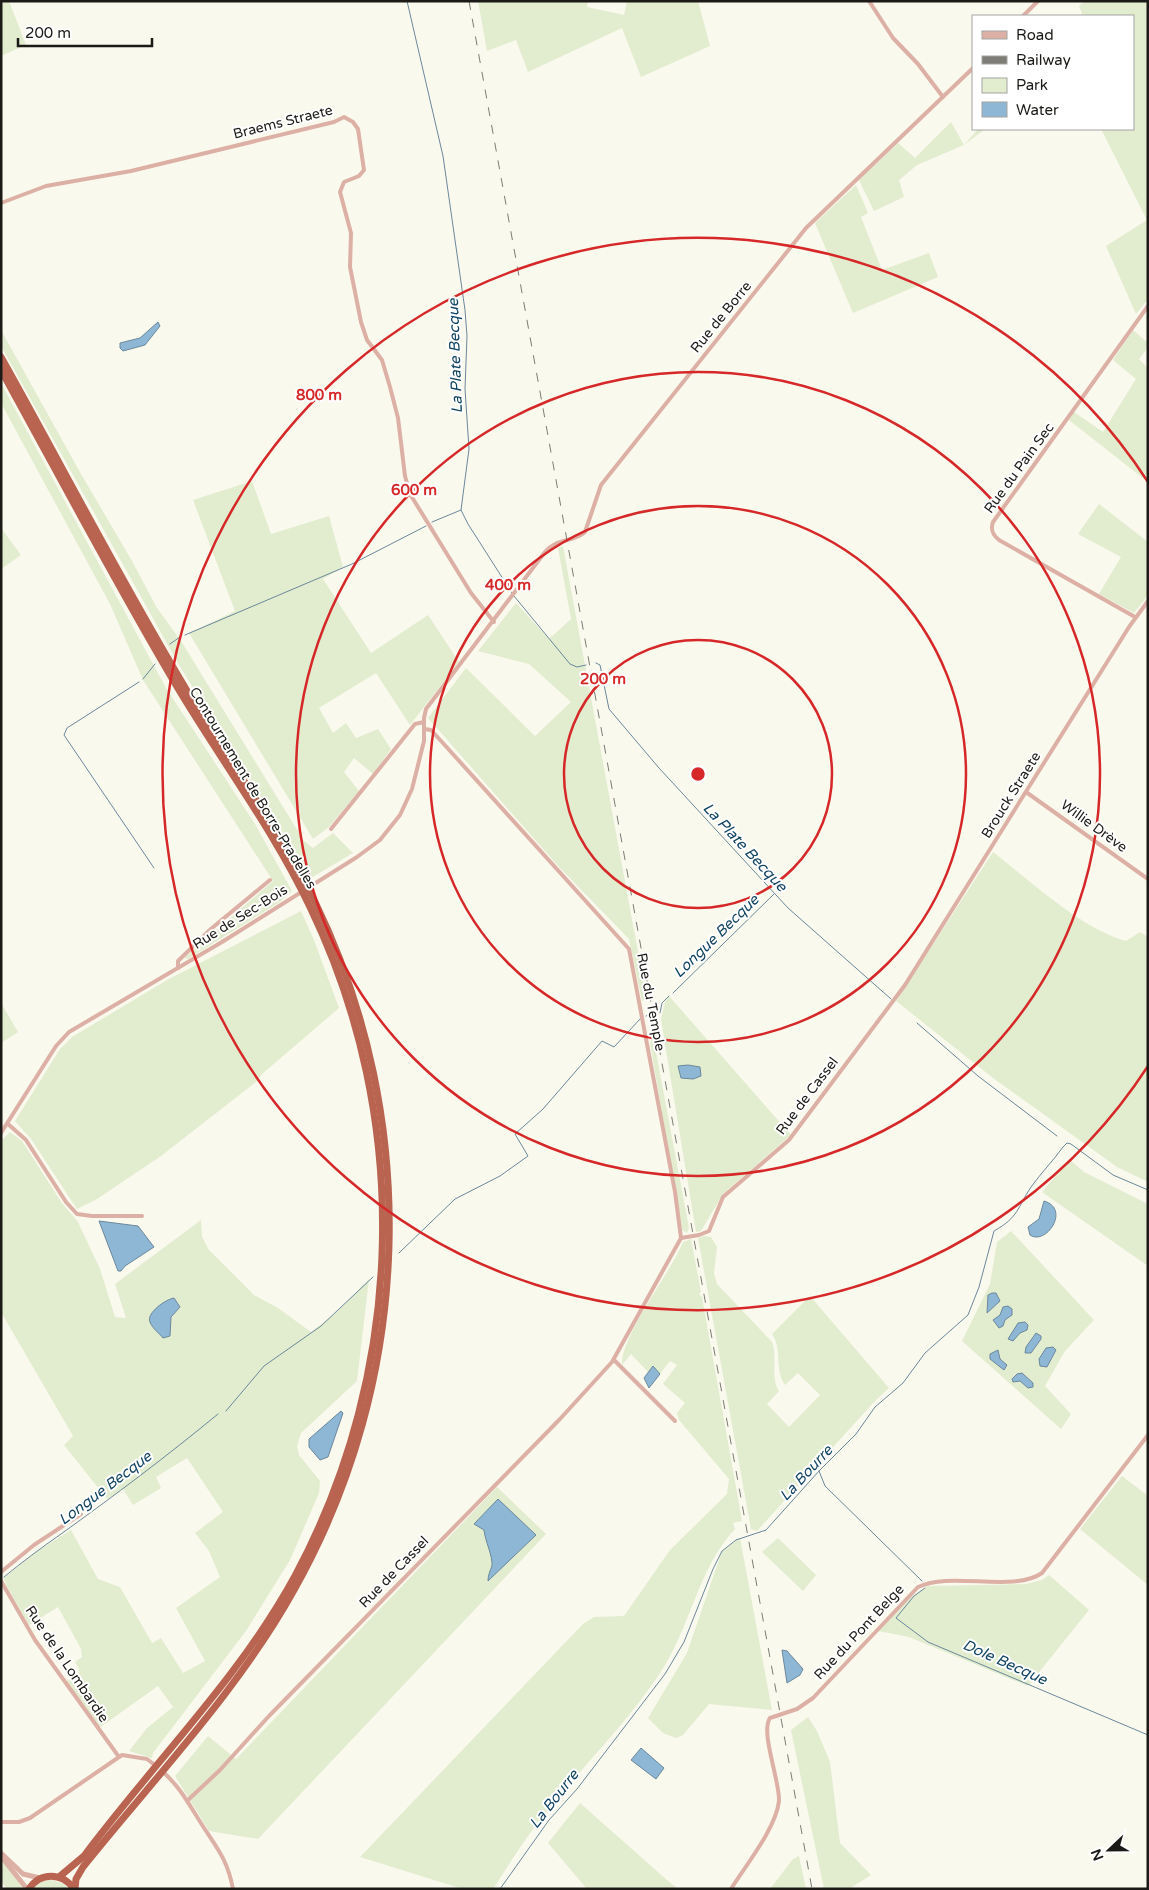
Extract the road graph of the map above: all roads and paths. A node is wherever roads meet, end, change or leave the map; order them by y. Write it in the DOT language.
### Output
graph roads {
  1 [pos="869,1"];
  2 [pos="1038,1"];
  3 [pos="1024,15"];
  4 [pos="972,69"];
  5 [pos="943,98"];
  6 [pos="1,203"];
  7 [pos="1148,306"];
  8 [pos="1,357"];
  9 [pos="1,370"];
  10 [pos="514,595"];
  11 [pos="1148,601"];
  12 [pos="1135,617"];
  13 [pos="494,622"];
  14 [pos="424,722"];
  15 [pos="425,729"];
  16 [pos="1026,792"];
  17 [pos="331,829"];
  18 [pos="1148,879"];
  19 [pos="270,880"];
  20 [pos="178,968"];
  21 [pos="893,1001"];
  22 [pos="8,1124"];
  23 [pos="1,1133"];
  24 [pos="142,1216"];
  25 [pos="681,1238"];
  26 [pos="614,1360"];
  27 [pos="675,1420"];
  28 [pos="1148,1435"];
  29 [pos="80,1514"];
  30 [pos="1,1572"];
  31 [pos="1,1581"];
  32 [pos="119,1757"];
  33 [pos="162,1765"];
  34 [pos="156,1772"];
  35 [pos="188,1800"];
  36 [pos="1,1822"];
  37 [pos="1,1854"];
  38 [pos="59,1877"];
  39 [pos="41,1878"];
  40 [pos="28,1889"];
  41 [pos="74,1889"];
  42 [pos="233,1889"];
  43 [pos="731,1889"];
  1 -- 5 [label="street"];
  2 -- 3 [label="street"];
  4 -- 5 [label="street, Rue de Borre"];
  5 -- 10 [label="street, Rue de Borre"];
  6 -- 13 [label="street, Braems Straete"];
  7 -- 12 [label="street, Rue du Pain Sec"];
  8 -- 33 [label="highway"];
  9 -- 33 [label="highway, Contournement de Borre-Pradelles"];
  10 -- 13 [label="street, Rue de Sec-Bois"];
  11 -- 12 [label="street, Brouck Straete"];
  12 -- 16 [label="street, Brouck Straete"];
  13 -- 14 [label="street, Rue de Sec-Bois"];
  14 -- 15 [label="street, Rue de Sec-Bois"];
  14 -- 17 [label="street"];
  15 -- 20 [label="street, Rue de Sec-Bois"];
  15 -- 25 [label="street, Rue du Temple"];
  16 -- 18 [label="street, Willie Drève"];
  16 -- 21 [label="street, Brouck Straete"];
  19 -- 20 [label="street, Rue de Sec-Bois"];
  20 -- 22 [label="street, Rue de Sec-Bois"];
  21 -- 25 [label="street, Rue de Cassel"];
  22 -- 23 [label="street, Rue de Sec-Bois"];
  22 -- 24 [label="street"];
  25 -- 26 [label="street, Rue de Cassel"];
  26 -- 27 [label="street"];
  26 -- 35 [label="street, Rue de Cassel"];
  28 -- 43 [label="street, Rue du Pont Belge"];
  29 -- 30 [label="street"];
  31 -- 32 [label="street, Rue de la Lombardie"];
  32 -- 35 [label="street"];
  32 -- 36 [label="street"];
  33 -- 34 [label="highway"];
  34 -- 38 [label="highway"];
  34 -- 41 [label="highway"];
  35 -- 42 [label="street"];
  37 -- 39 [label="street"];
  37 -- 40 [label="street"];
  38 -- 39 [label="highway"];
  38 -- 41 [label="highway"];
  39 -- 40 [label="highway"];
}
